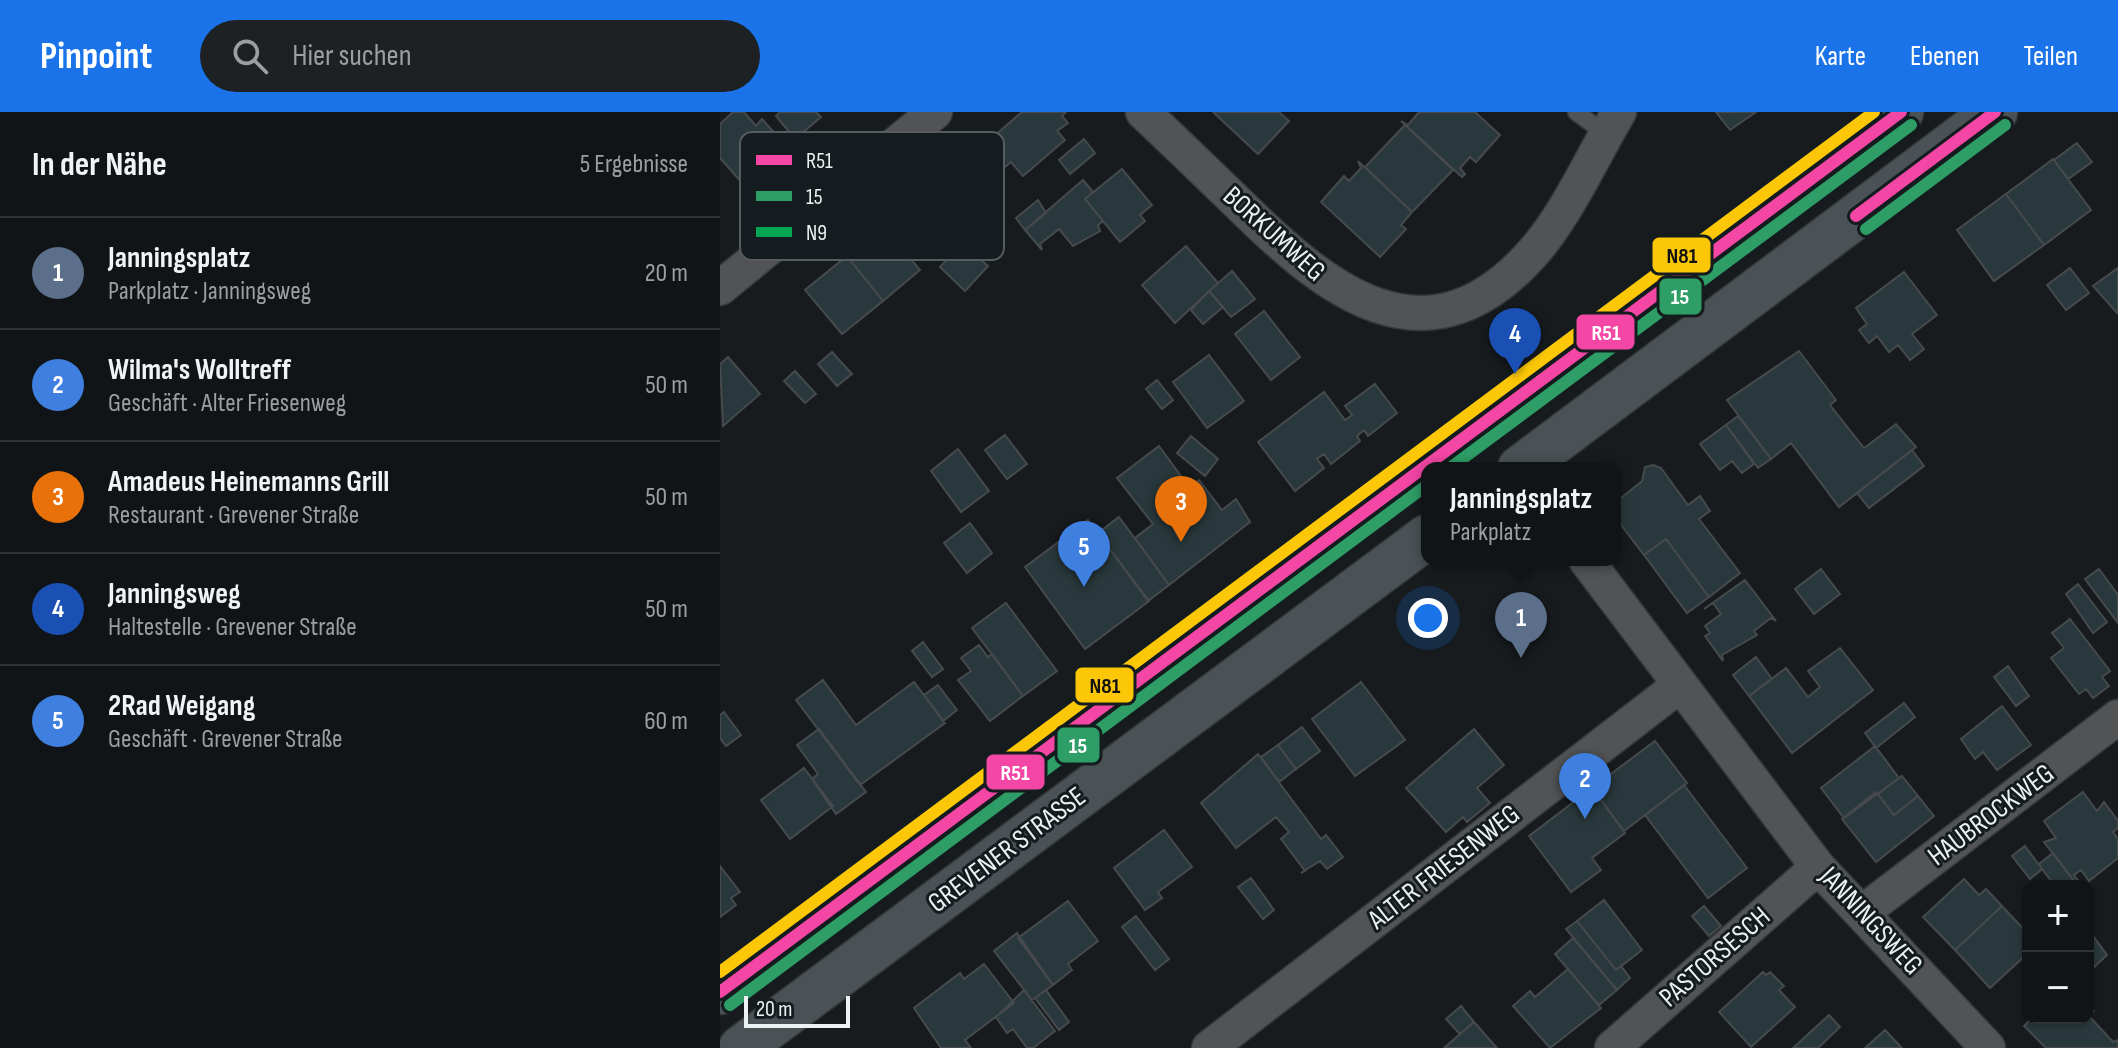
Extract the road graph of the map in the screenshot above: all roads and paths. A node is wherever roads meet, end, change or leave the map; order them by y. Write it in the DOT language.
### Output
graph roads {
  1 [pos="935,112"];
  2 [pos="1143,112"];
  3 [pos="1576,112"];
  4 [pos="1901,112"];
  5 [pos="1995,112"];
  6 [pos="1613,123"];
  7 [pos="911,132"];
  8 [pos="754,260"];
  9 [pos="720,288"];
  10 [pos="1431,462"];
  11 [pos="1528,462"];
  12 [pos="1421,470"];
  13 [pos="1421,541"];
  14 [pos="1591,566"];
  15 [pos="1680,685"];
  16 [pos="2118,717"];
  17 [pos="1818,867"];
  18 [pos="1863,912"];
  19 [pos="720,992"];
  20 [pos="741,1048"];
  21 [pos="1209,1048"];
  22 [pos="1612,1048"];
  23 [pos="1988,1048"];
  1 -- 7 [label="street"];
  2 -- 6 [label="street, BORKUMWEG"];
  3 -- 6 [label="lane"];
  4 -- 10 [label="main road, GREVENER STRASSE"];
  5 -- 11 [label="main road"];
  8 -- 9 [label="street"];
  12 -- 19 [label="main road, GREVENER STRASSE"];
  13 -- 20 [label="main road, GREVENER STRASSE"];
  14 -- 15 [label="street, JANNINGSWEG"];
  15 -- 17 [label="street, JANNINGSWEG"];
  15 -- 21 [label="street, ALTER FRIESENWEG"];
  16 -- 18 [label="street, HAUBROCKWEG"];
  17 -- 18 [label="street, JANNINGSWEG"];
  17 -- 22 [label="street, PASTORSESCH"];
  18 -- 23 [label="street, JANNINGSWEG"];
}
